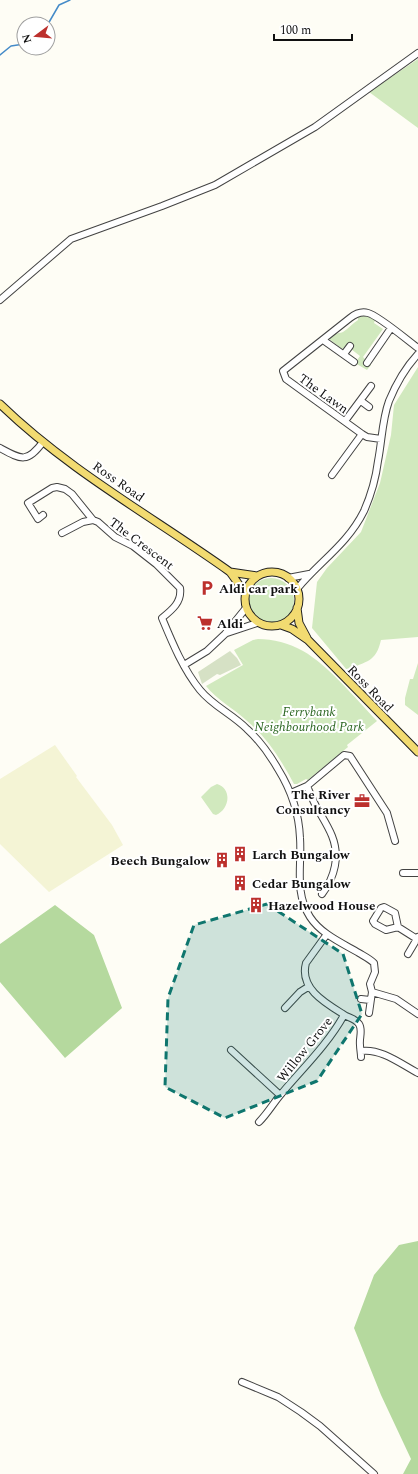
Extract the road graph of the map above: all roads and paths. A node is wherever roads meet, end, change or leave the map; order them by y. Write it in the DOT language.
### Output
graph roads {
  1 [pos="418,53"];
  2 [pos="0,300"];
  3 [pos="391,328"];
  4 [pos="323,340"];
  5 [pos="350,346"];
  6 [pos="418,348"];
  7 [pos="344,354"];
  8 [pos="418,354"];
  9 [pos="354,362"];
  10 [pos="367,363"];
  11 [pos="371,386"];
  12 [pos="361,401"];
  13 [pos="0,404"];
  14 [pos="369,407"];
  15 [pos="345,421"];
  16 [pos="362,434"];
  17 [pos="381,439"];
  18 [pos="43,442"];
  19 [pos="0,448"];
  20 [pos="332,475"];
  21 [pos="43,515"];
  22 [pos="93,520"];
  23 [pos="62,533"];
  24 [pos="230,572"];
  25 [pos="309,574"];
  26 [pos="257,576"];
  27 [pos="288,578"];
  28 [pos="297,589"];
  29 [pos="245,593"];
  30 [pos="246,608"];
  31 [pos="297,608"];
  32 [pos="257,623"];
  33 [pos="281,625"];
  34 [pos="226,634"];
  35 [pos="308,640"];
  36 [pos="184,665"];
  37 [pos="418,752"];
  38 [pos="307,786"];
  39 [pos="291,792"];
  40 [pos="395,841"];
  41 [pos="403,873"];
  42 [pos="418,873"];
  43 [pos="322,894"];
  44 [pos="398,927"];
  45 [pos="327,934"];
  46 [pos="417,938"];
  47 [pos="408,954"];
  48 [pos="308,987"];
  49 [pos="372,992"];
  50 [pos="361,999"];
  51 [pos="370,1000"];
  52 [pos="285,1008"];
  53 [pos="368,1013"];
  54 [pos="418,1014"];
  55 [pos="344,1015"];
  56 [pos="231,1050"];
  57 [pos="418,1073"];
  58 [pos="280,1095"];
  59 [pos="259,1122"];
  60 [pos="242,1382"];
  61 [pos="374,1474"];
  1 -- 2 [label="street"];
  3 -- 4 [label="street, The Lawn"];
  3 -- 6 [label="street, The Lawn"];
  3 -- 10 [label="street"];
  4 -- 7 [label="street"];
  4 -- 15 [label="street, The Lawn"];
  5 -- 7 [label="street"];
  7 -- 9 [label="street"];
  8 -- 17 [label="street"];
  11 -- 12 [label="street"];
  12 -- 14 [label="street"];
  12 -- 15 [label="street"];
  13 -- 18 [label="main road, Ross Road"];
  15 -- 16 [label="street, The Lawn"];
  16 -- 17 [label="street, The Lawn"];
  16 -- 20 [label="street"];
  17 -- 25 [label="street"];
  18 -- 19 [label="street"];
  18 -- 24 [label="main road, Ross Road"];
  21 -- 22 [label="street, The Crescent"];
  22 -- 23 [label="street, The Crescent"];
  22 -- 36 [label="street, The Crescent"];
  24 -- 26 [label="main road"];
  24 -- 29 [label="main road"];
  25 -- 27 [label="street"];
  25 -- 28 [label="street"];
  26 -- 27 [label="main road"];
  26 -- 29 [label="main road"];
  27 -- 28 [label="main road"];
  28 -- 31 [label="main road"];
  29 -- 30 [label="main road"];
  30 -- 32 [label="main road"];
  30 -- 34 [label="street"];
  31 -- 33 [label="main road"];
  31 -- 35 [label="main road"];
  32 -- 33 [label="main road"];
  32 -- 34 [label="street"];
  33 -- 35 [label="main road"];
  34 -- 36 [label="street"];
  35 -- 37 [label="main road, Ross Road"];
  36 -- 39 [label="street"];
  38 -- 39 [label="street"];
  38 -- 40 [label="street"];
  38 -- 43 [label="street"];
  39 -- 45 [label="street"];
  41 -- 42 [label="street"];
  44 -- 46 [label="street"];
  45 -- 48 [label="street"];
  45 -- 49 [label="street"];
  46 -- 47 [label="street"];
  48 -- 52 [label="street"];
  48 -- 55 [label="street"];
  49 -- 51 [label="street"];
  49 -- 54 [label="street"];
  50 -- 51 [label="street"];
  51 -- 53 [label="street"];
  55 -- 57 [label="street"];
  55 -- 58 [label="street, Willow Grove"];
  56 -- 58 [label="street, Willow Grove"];
  58 -- 59 [label="street, Willow Grove"];
  60 -- 61 [label="street"];
}
